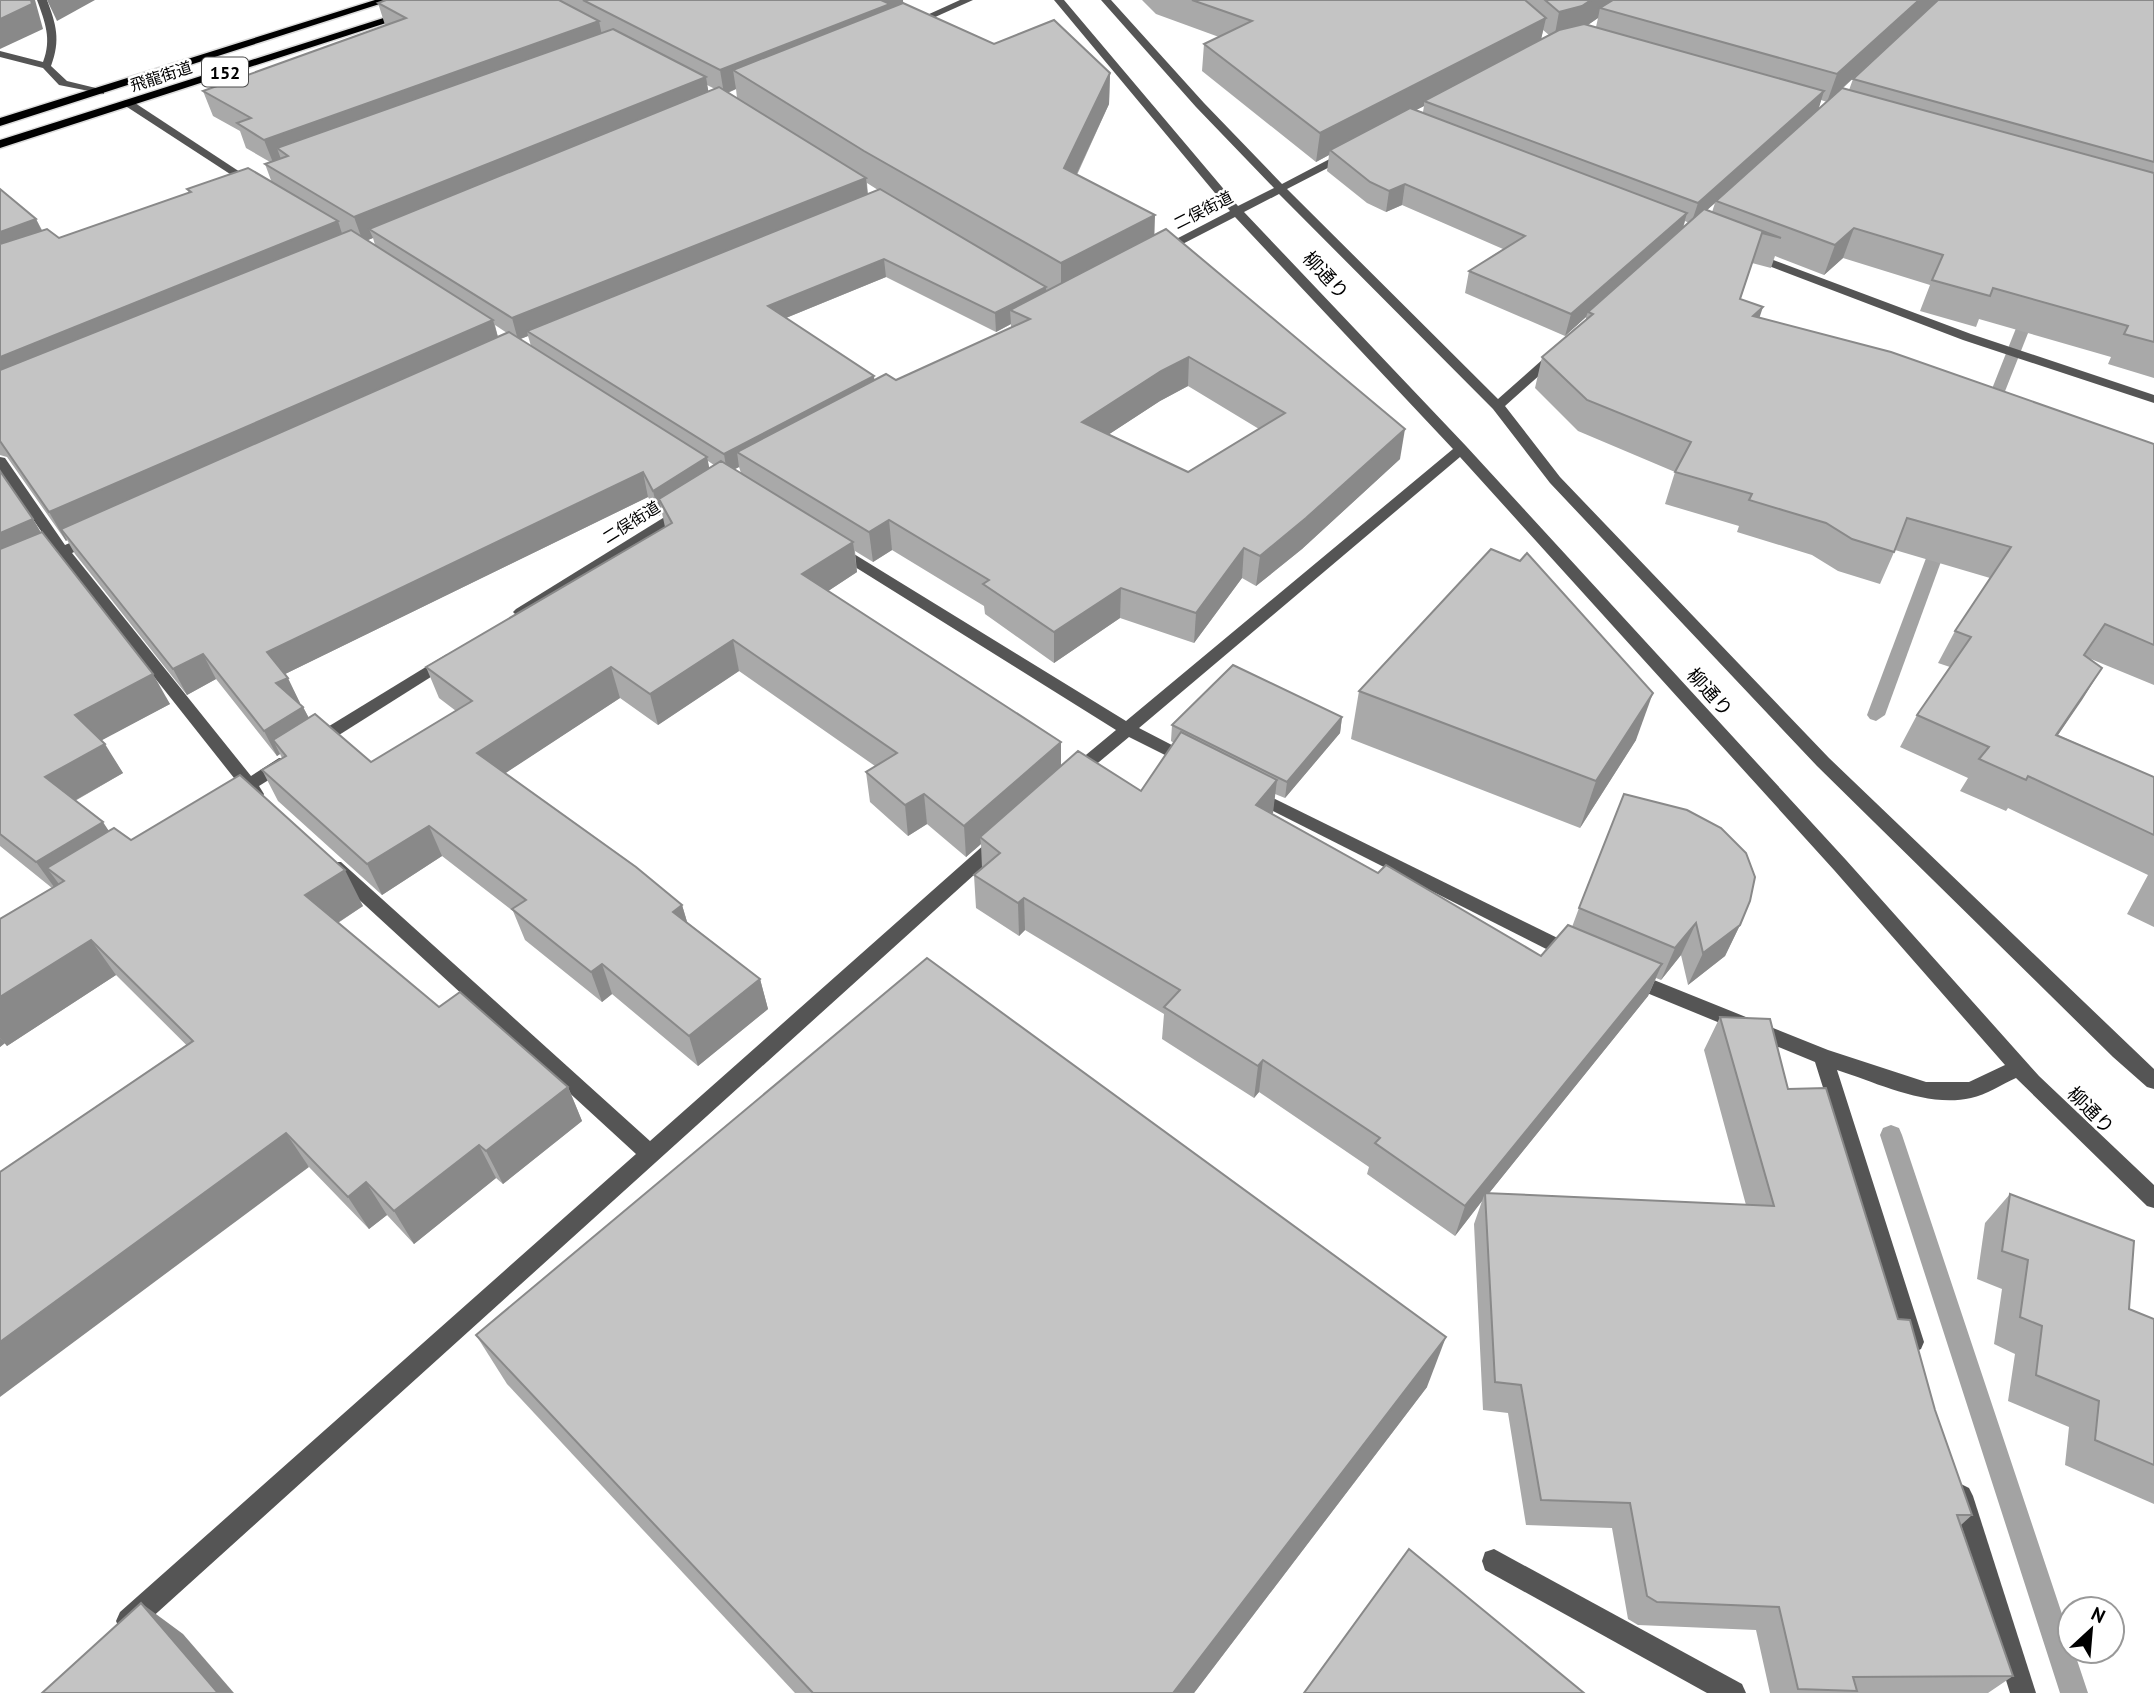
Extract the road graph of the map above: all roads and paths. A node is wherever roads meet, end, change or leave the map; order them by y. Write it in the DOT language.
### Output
graph roads {
  1 [pos="42,0"];
  2 [pos="386,0"];
  3 [pos="451,0"];
  4 [pos="968,0"];
  5 [pos="1059,0"];
  6 [pos="1106,0"];
  7 [pos="900,30"];
  8 [pos="0,54"];
  9 [pos="46,66"];
  10 [pos="100,92"];
  11 [pos="128,103"];
  12 [pos="0,122"];
  13 [pos="0,144"];
  14 [pos="1362,146"];
  15 [pos="254,179"];
  16 [pos="235,186"];
  17 [pos="1282,189"];
  18 [pos="271,195"];
  19 [pos="1237,212"];
  20 [pos="1741,252"];
  21 [pos="1142,261"];
  22 [pos="1569,342"];
  23 [pos="2154,399"];
  24 [pos="1498,406"];
  25 [pos="1461,449"];
  26 [pos="0,461"];
  27 [pos="692,504"];
  28 [pos="100,535"];
  29 [pos="821,540"];
  30 [pos="62,552"];
  31 [pos="0,579"];
  32 [pos="505,622"];
  33 [pos="458,652"];
  34 [pos="1125,728"];
  35 [pos="1211,772"];
  36 [pos="1063,784"];
  37 [pos="1235,785"];
  38 [pos="247,786"];
  39 [pos="266,804"];
  40 [pos="212,808"];
  41 [pos="1012,830"];
  42 [pos="324,857"];
  43 [pos="1587,960"];
  44 [pos="1612,970"];
  45 [pos="1823,1057"];
  46 [pos="2019,1067"];
  47 [pos="2154,1081"];
  48 [pos="650,1154"];
  49 [pos="2154,1199"];
  50 [pos="1919,1362"];
  51 [pos="1956,1481"];
  52 [pos="1494,1561"];
  53 [pos="110,1637"];
  54 [pos="1733,1693"];
  55 [pos="2023,1693"];
  1 -- 9 [label="street"];
  2 -- 10 [label="highway, 飛龍街道 / 152"];
  3 -- 11 [label="highway, 飛龍街道 / 152"];
  4 -- 7 [label="street"];
  5 -- 19 [label="street, 柳通り"];
  6 -- 17 [label="street, 柳通り"];
  8 -- 9 [label="street"];
  9 -- 10 [label="street"];
  10 -- 12 [label="highway, 飛龍街道 / 152"];
  11 -- 13 [label="highway, 飛龍街道 / 152"];
  11 -- 15 [label="street"];
  14 -- 17 [label="street, 二俣街道"];
  15 -- 16 [label="street"];
  15 -- 18 [label="street"];
  17 -- 19 [label="street, 二俣街道"];
  17 -- 24 [label="street, 柳通り"];
  19 -- 21 [label="street, 二俣街道"];
  19 -- 25 [label="street, 柳通り"];
  20 -- 23 [label="street"];
  22 -- 24 [label="street"];
  24 -- 47 [label="street, 柳通り"];
  25 -- 34 [label="street"];
  25 -- 46 [label="street, 柳通り"];
  26 -- 30 [label="street"];
  27 -- 32 [label="street, 二俣街道"];
  28 -- 30 [label="street"];
  29 -- 34 [label="street"];
  30 -- 31 [label="street"];
  30 -- 38 [label="street"];
  33 -- 38 [label="street"];
  34 -- 35 [label="street"];
  34 -- 36 [label="street"];
  37 -- 43 [label="street"];
  38 -- 39 [label="street"];
  38 -- 40 [label="street"];
  41 -- 48 [label="street"];
  42 -- 48 [label="street"];
  44 -- 45 [label="street"];
  45 -- 46 [label="street"];
  45 -- 50 [label="street"];
  46 -- 49 [label="street, 柳通り"];
  48 -- 53 [label="street"];
  51 -- 55 [label="street"];
  52 -- 54 [label="street"];
}
